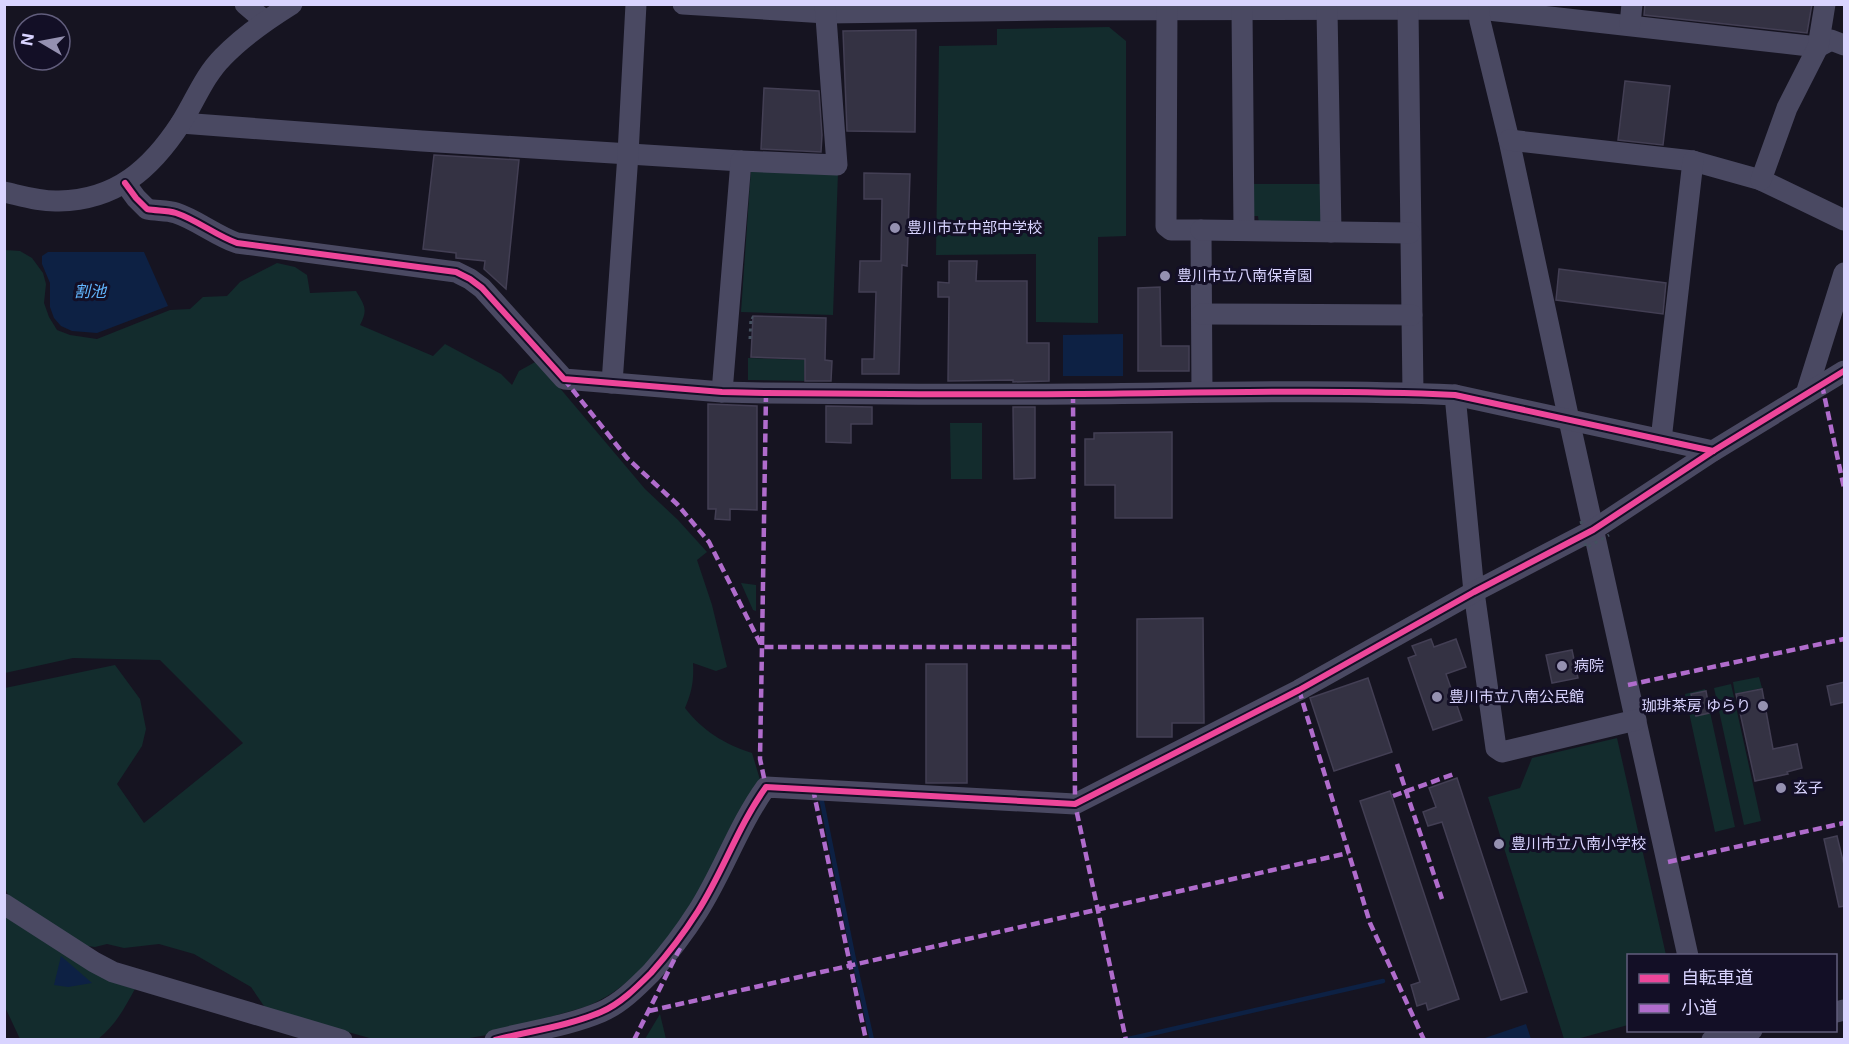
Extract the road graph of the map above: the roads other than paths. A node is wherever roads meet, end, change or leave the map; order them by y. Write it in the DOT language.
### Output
graph roads {
  1 [pos="245,4"];
  2 [pos="292,4"];
  3 [pos="636,4"];
  4 [pos="684,4"];
  5 [pos="1825,4"];
  6 [pos="1047,7"];
  7 [pos="1167,7"];
  8 [pos="1279,7"];
  9 [pos="1372,7"];
  10 [pos="1478,7"];
  11 [pos="932,8"];
  12 [pos="826,9"];
  13 [pos="1242,10"];
  14 [pos="1327,10"];
  15 [pos="1408,10"];
  16 [pos="1631,15"];
  17 [pos="265,21"];
  18 [pos="1845,45"];
  19 [pos="1818,47"];
  20 [pos="181,123"];
  21 [pos="1509,140"];
  22 [pos="628,154"];
  23 [pos="741,161"];
  24 [pos="1693,161"];
  25 [pos="1761,180"];
  26 [pos="125,183"];
  27 [pos="4,192"];
  28 [pos="1845,220"];
  29 [pos="1201,230"];
  30 [pos="1244,230"];
  31 [pos="1331,232"];
  32 [pos="1410,233"];
  33 [pos="1845,273"];
  34 [pos="1202,314"];
  35 [pos="1412,315"];
  36 [pos="1845,371"];
  37 [pos="612,383"];
  38 [pos="722,392"];
  39 [pos="1202,392"];
  40 [pos="1413,393"];
  41 [pos="1806,394"];
  42 [pos="1455,395"];
  43 [pos="1569,420"];
  44 [pos="1662,440"];
  45 [pos="1713,451"];
  46 [pos="1594,529"];
  47 [pos="1474,592"];
  48 [pos="1636,720"];
  49 [pos="4,904"];
  50 [pos="1688,954"];
  51 [pos="1744,1032"];
  52 [pos="342,1040"];
  53 [pos="495,1040"];
  54 [pos="1712,1040"];
  1 -- 17 [label="street"];
  2 -- 17 [label="street"];
  3 -- 22 [label="street"];
  4 -- 12 [label="street"];
  5 -- 19 [label="street"];
  6 -- 7 [label="street"];
  6 -- 11 [label="street"];
  7 -- 13 [label="street"];
  7 -- 29 [label="street"];
  8 -- 13 [label="street"];
  8 -- 14 [label="street"];
  9 -- 14 [label="street"];
  9 -- 15 [label="street"];
  10 -- 15 [label="street"];
  10 -- 16 [label="street"];
  10 -- 21 [label="street"];
  11 -- 12 [label="street"];
  12 -- 23 [label="street"];
  13 -- 30 [label="street"];
  14 -- 31 [label="street"];
  15 -- 32 [label="street"];
  16 -- 19 [label="street"];
  17 -- 20 [label="street"];
  18 -- 19 [label="street"];
  19 -- 25 [label="street"];
  20 -- 22 [label="street"];
  20 -- 26 [label="street"];
  21 -- 24 [label="street"];
  21 -- 43 [label="street"];
  22 -- 23 [label="street"];
  22 -- 37 [label="street"];
  23 -- 38 [label="street"];
  24 -- 25 [label="street"];
  24 -- 44 [label="street"];
  25 -- 28 [label="street"];
  26 -- 27 [label="street"];
  26 -- 37 [label="street"];
  29 -- 30 [label="street"];
  29 -- 34 [label="street"];
  30 -- 31 [label="street"];
  31 -- 32 [label="street"];
  32 -- 35 [label="street"];
  33 -- 41 [label="street"];
  34 -- 35 [label="street"];
  34 -- 39 [label="street"];
  35 -- 40 [label="street"];
  36 -- 41 [label="street"];
  37 -- 38 [label="street"];
  38 -- 39 [label="street"];
  39 -- 40 [label="street"];
  40 -- 42 [label="street"];
  41 -- 45 [label="street"];
  42 -- 43 [label="street"];
  42 -- 47 [label="street"];
  43 -- 44 [label="street"];
  43 -- 46 [label="street"];
  44 -- 45 [label="street"];
  45 -- 46 [label="street"];
  46 -- 47 [label="street"];
  46 -- 48 [label="street"];
  47 -- 48 [label="street"];
  47 -- 53 [label="street"];
  48 -- 50 [label="street"];
  49 -- 52 [label="street"];
  51 -- 54 [label="street"];
}
